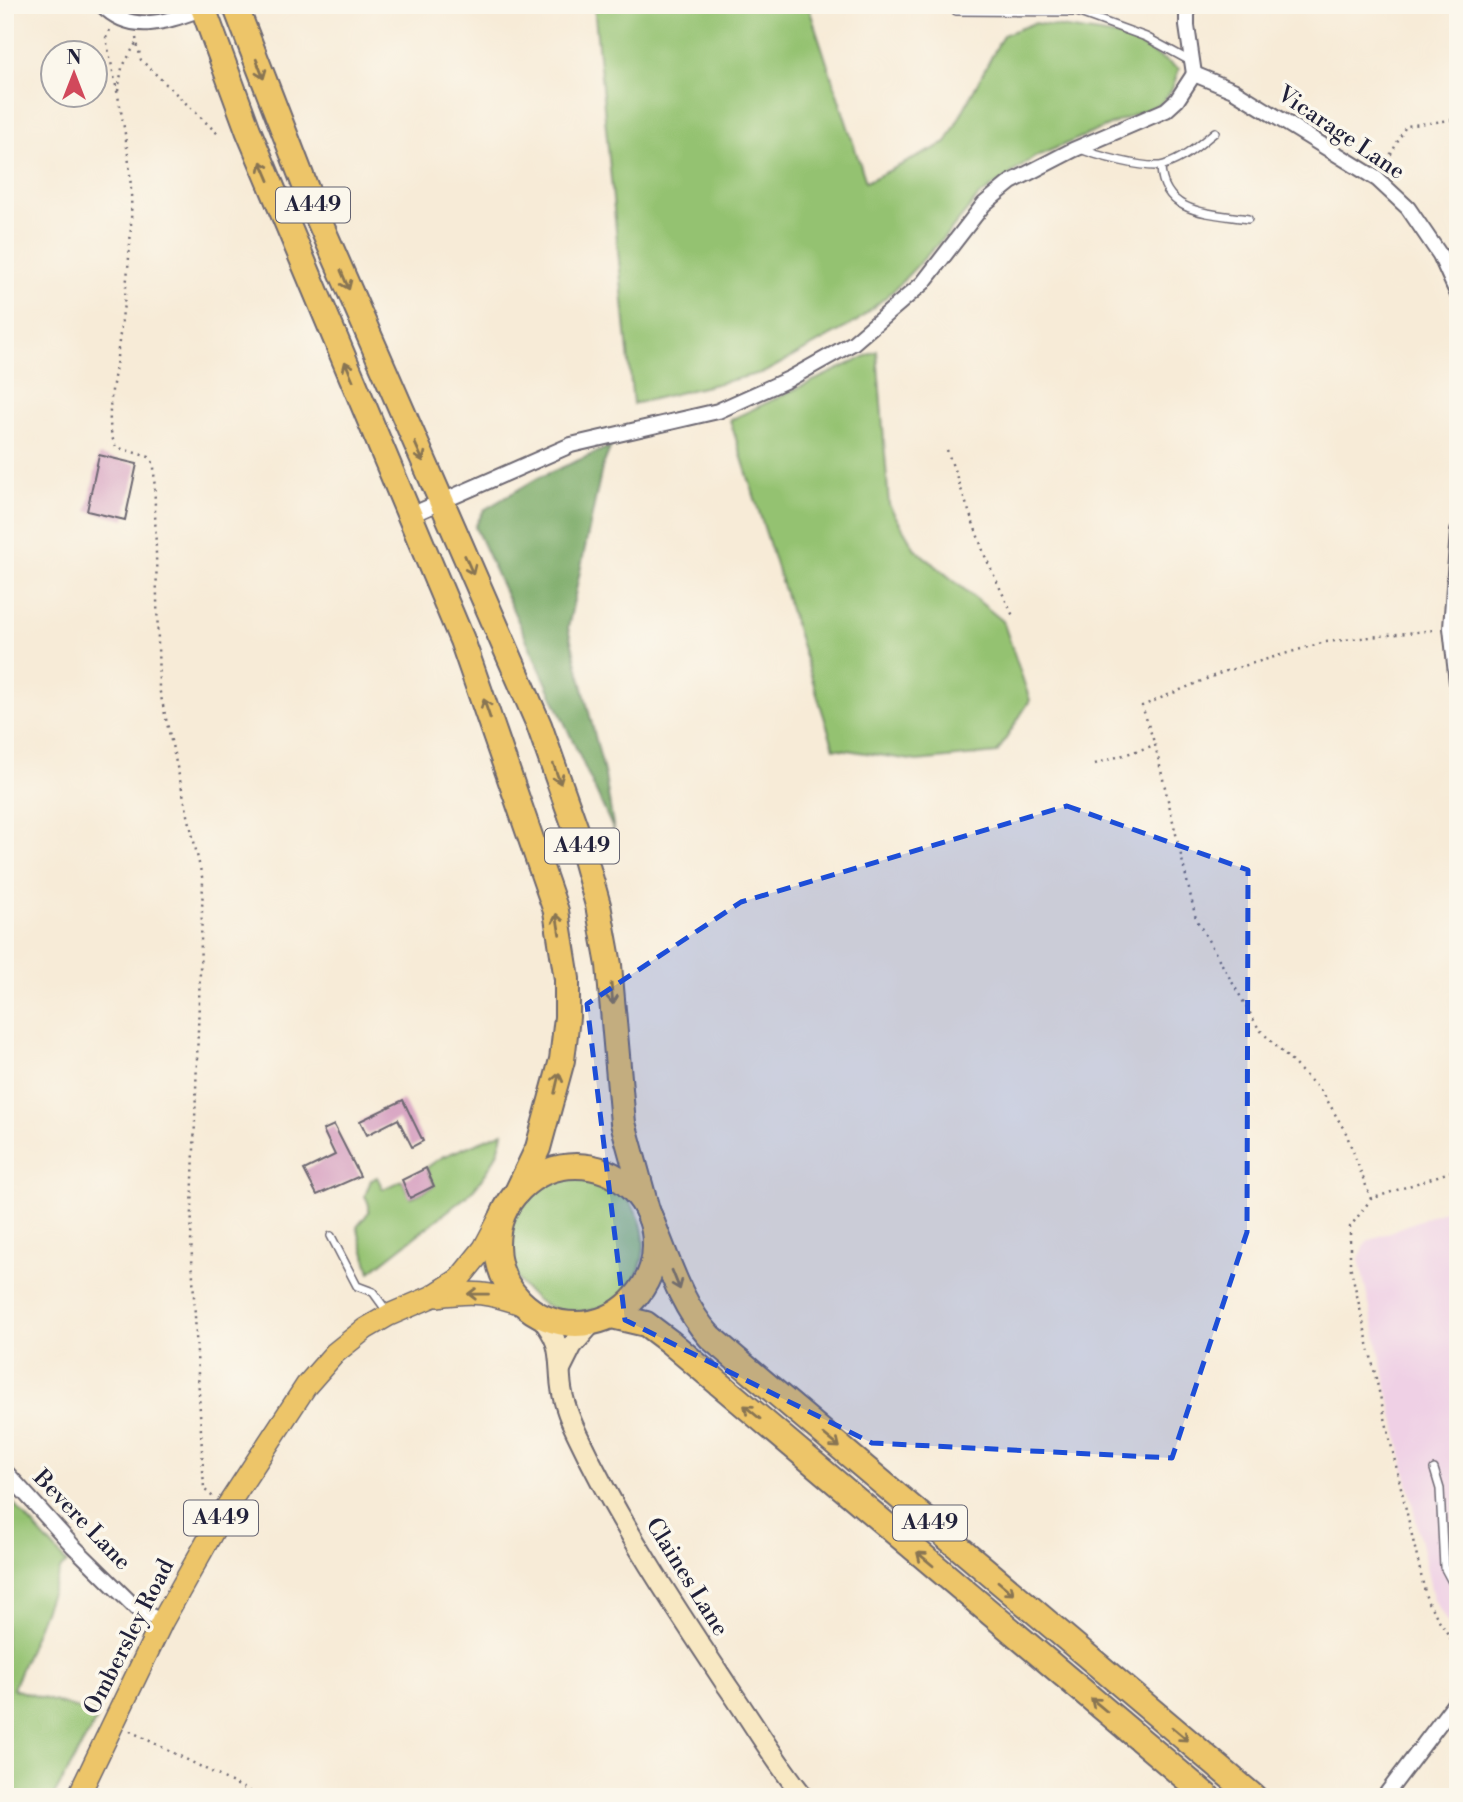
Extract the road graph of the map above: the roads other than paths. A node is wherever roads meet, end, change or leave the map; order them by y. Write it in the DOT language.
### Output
graph roads {
  1 [pos="102,5"];
  2 [pos="235,5"];
  3 [pos="953,5"];
  4 [pos="1187,5"];
  5 [pos="206,6"];
  6 [pos="1193,68"];
  7 [pos="1215,132"];
  8 [pos="1077,148"];
  9 [pos="1161,167"];
  10 [pos="1248,219"];
  11 [pos="1458,295"];
  12 [pos="441,502"];
  13 [pos="411,515"];
  14 [pos="1458,531"];
  15 [pos="1458,692"];
  16 [pos="510,1201"];
  17 [pos="649,1213"];
  18 [pos="331,1236"];
  19 [pos="431,1297"];
  20 [pos="531,1310"];
  21 [pos="389,1315"];
  22 [pos="602,1319"];
  23 [pos="561,1368"];
  24 [pos="1434,1469"];
  25 [pos="5,1471"];
  26 [pos="1458,1593"];
  27 [pos="162,1622"];
  28 [pos="1458,1699"];
  29 [pos="800,1795"];
  30 [pos="78,1797"];
  31 [pos="1208,1797"];
  32 [pos="1254,1797"];
  33 [pos="1384,1797"];
  1 -- 5 [label="street"];
  2 -- 12 [label="highway, A449, one-way"];
  3 -- 6 [label="lane"];
  4 -- 6 [label="street"];
  13 -- 5 [label="highway, A449, one-way"];
  6 -- 8 [label="street"];
  6 -- 11 [label="street, Vicarage Lane"];
  7 -- 9 [label="lane"];
  8 -- 9 [label="lane"];
  8 -- 12 [label="street"];
  9 -- 10 [label="lane"];
  12 -- 13 [label="street"];
  12 -- 17 [label="highway, A449, one-way"];
  16 -- 13 [label="highway, A449, one-way"];
  14 -- 15 [label="street"];
  16 -- 17 [label="highway"];
  16 -- 19 [label="main road, Ombersley Road / A449"];
  16 -- 20 [label="highway"];
  17 -- 22 [label="highway"];
  17 -- 32 [label="highway, A449, one-way"];
  18 -- 21 [label="lane"];
  20 -- 19 [label="main road, Ombersley Road / A449, one-way"];
  19 -- 21 [label="main road, Ombersley Road / A449"];
  20 -- 22 [label="highway"];
  20 -- 23 [label="street, Claines Lane"];
  21 -- 27 [label="main road, Ombersley Road / A449"];
  22 -- 23 [label="street"];
  31 -- 22 [label="highway, A449, one-way"];
  23 -- 29 [label="street, Claines Lane"];
  24 -- 26 [label="lane"];
  25 -- 27 [label="street, Bevere Lane"];
  27 -- 30 [label="main road, Ombersley Road / A449"];
  28 -- 33 [label="street"];
}
